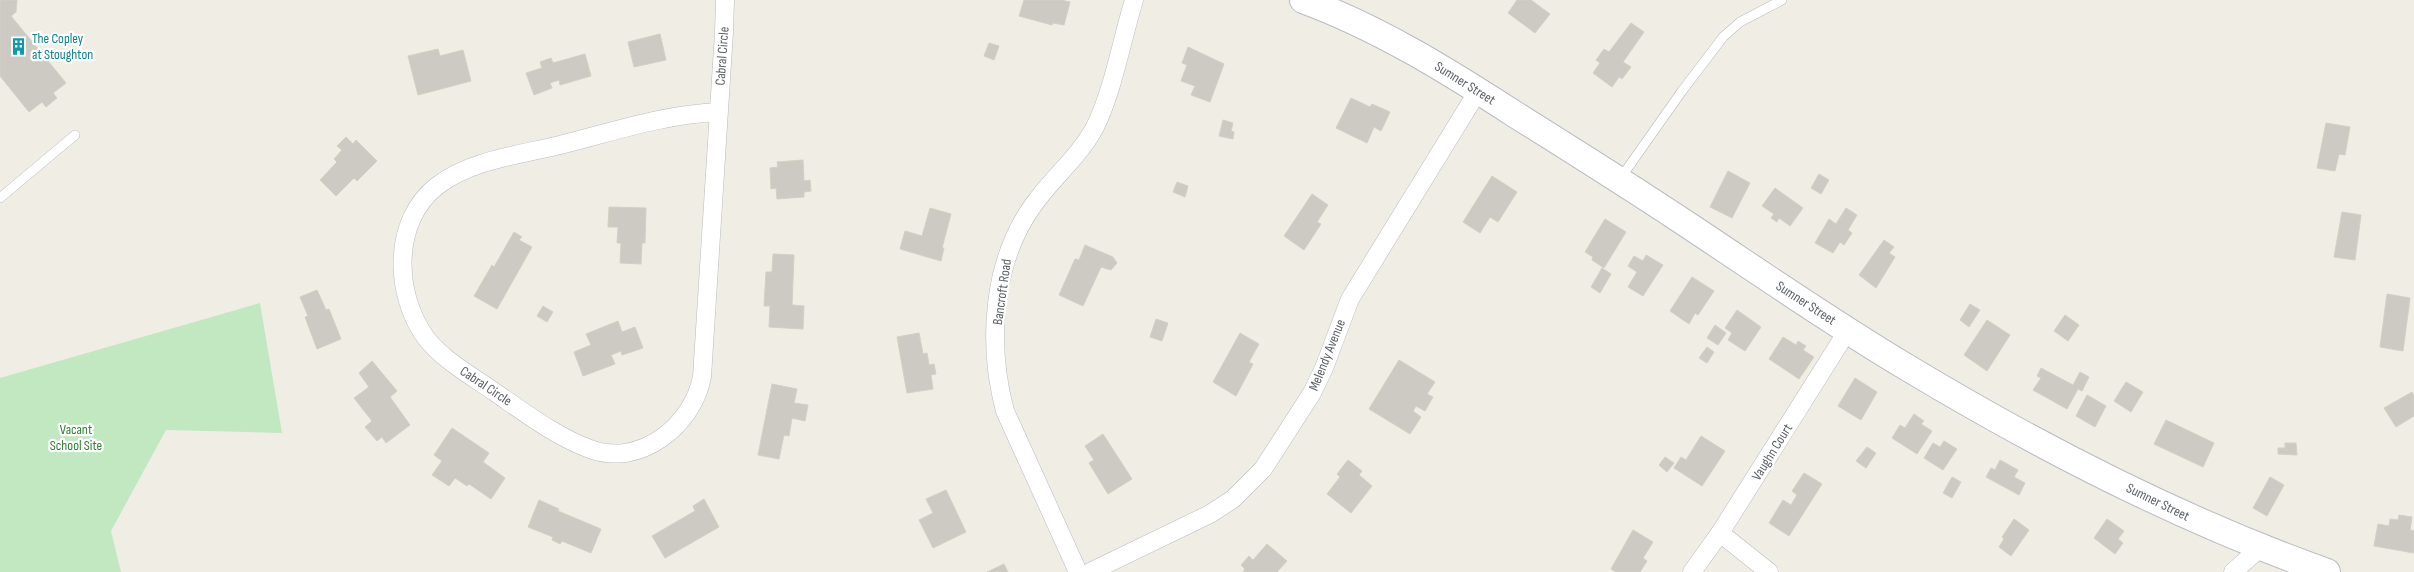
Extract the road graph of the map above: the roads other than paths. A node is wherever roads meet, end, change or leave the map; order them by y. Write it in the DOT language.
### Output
graph roads {
  1 [pos="725,0"];
  2 [pos="1134,0"];
  3 [pos="1303,0"];
  4 [pos="1782,0"];
  5 [pos="1478,91"];
  6 [pos="718,112"];
  7 [pos="75,135"];
  8 [pos="1619,180"];
  9 [pos="0,198"];
  10 [pos="1848,330"];
  11 [pos="1720,533"];
  12 [pos="2262,547"];
  13 [pos="1078,572"];
  14 [pos="1090,572"];
  15 [pos="1692,572"];
  16 [pos="1769,572"];
  17 [pos="2233,572"];
  18 [pos="2327,572"];
  1 -- 6 [label="street, Cabral Circle"];
  2 -- 13 [label="street, Bancroft Road"];
  3 -- 5 [label="main road, Sumner Street"];
  4 -- 8 [label="lane"];
  5 -- 8 [label="main road, Sumner Street"];
  5 -- 14 [label="street, Melendy Avenue"];
  6 -- 6 [label="street, Cabral Circle"];
  7 -- 9 [label="lane"];
  8 -- 10 [label="main road, Sumner Street"];
  10 -- 11 [label="street, Vaughn Court"];
  10 -- 12 [label="main road, Sumner Street"];
  11 -- 15 [label="street, Vaughn Court"];
  11 -- 16 [label="street"];
  12 -- 17 [label="street"];
  12 -- 18 [label="main road, Sumner Street"];
}
